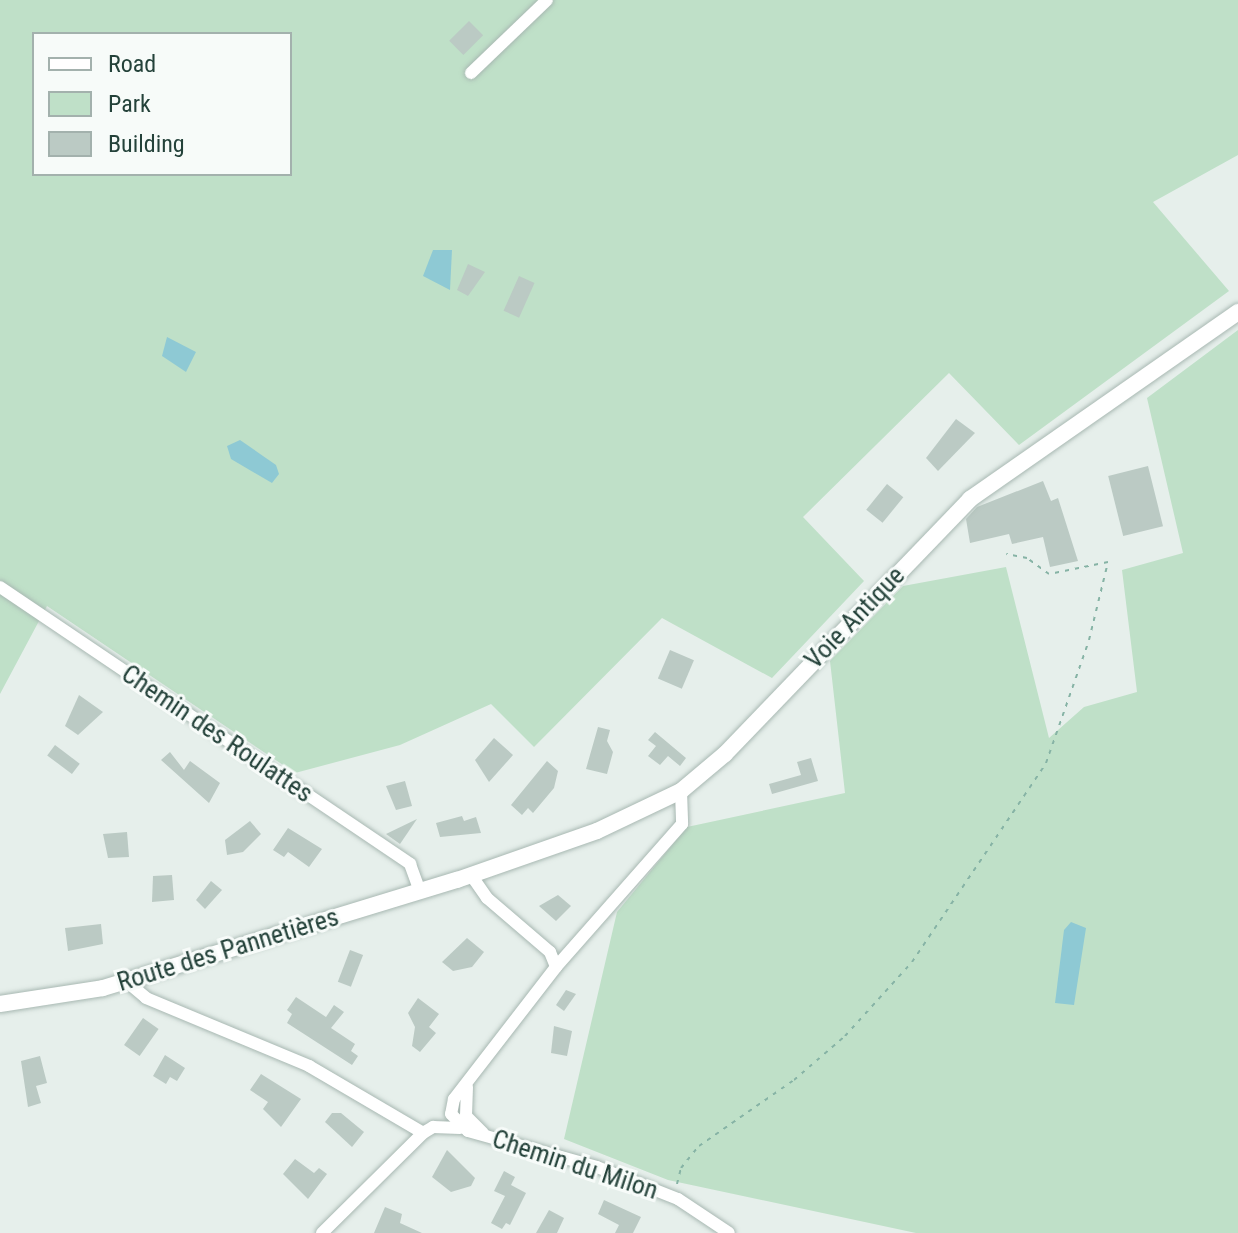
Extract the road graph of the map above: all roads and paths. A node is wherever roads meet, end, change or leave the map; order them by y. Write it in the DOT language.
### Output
graph roads {
  1 [pos="547,0"];
  2 [pos="471,73"];
  3 [pos="1238,312"];
  4 [pos="1006,554"];
  5 [pos="0,587"];
  6 [pos="681,791"];
  7 [pos="471,875"];
  8 [pos="452,881"];
  9 [pos="420,891"];
  10 [pos="556,967"];
  11 [pos="126,981"];
  12 [pos="0,1004"];
  13 [pos="467,1087"];
  14 [pos="454,1104"];
  15 [pos="460,1128"];
  16 [pos="428,1130"];
  17 [pos="489,1136"];
  18 [pos="673,1197"];
  19 [pos="322,1233"];
  20 [pos="729,1233"];
  1 -- 2 [label="street"];
  3 -- 6 [label="street, Voie Antique"];
  4 -- 18 [label="path"];
  5 -- 9 [label="street, Chemin des Roulattes"];
  6 -- 7 [label="street, Voie Antique"];
  6 -- 10 [label="street"];
  7 -- 8 [label="street, Voie Antique"];
  7 -- 10 [label="street"];
  8 -- 9 [label="street, Route des Pannetières"];
  9 -- 11 [label="street, Route des Pannetières"];
  10 -- 13 [label="street"];
  11 -- 12 [label="street, Route des Pannetières"];
  11 -- 16 [label="street"];
  13 -- 14 [label="street"];
  13 -- 17 [label="street"];
  14 -- 15 [label="street, Chemin du Milon"];
  14 -- 16 [label="street"];
  15 -- 16 [label="street"];
  15 -- 17 [label="street, Chemin du Milon"];
  16 -- 19 [label="street"];
  17 -- 18 [label="street, Chemin du Milon"];
  18 -- 20 [label="street, Chemin du Milon"];
}
